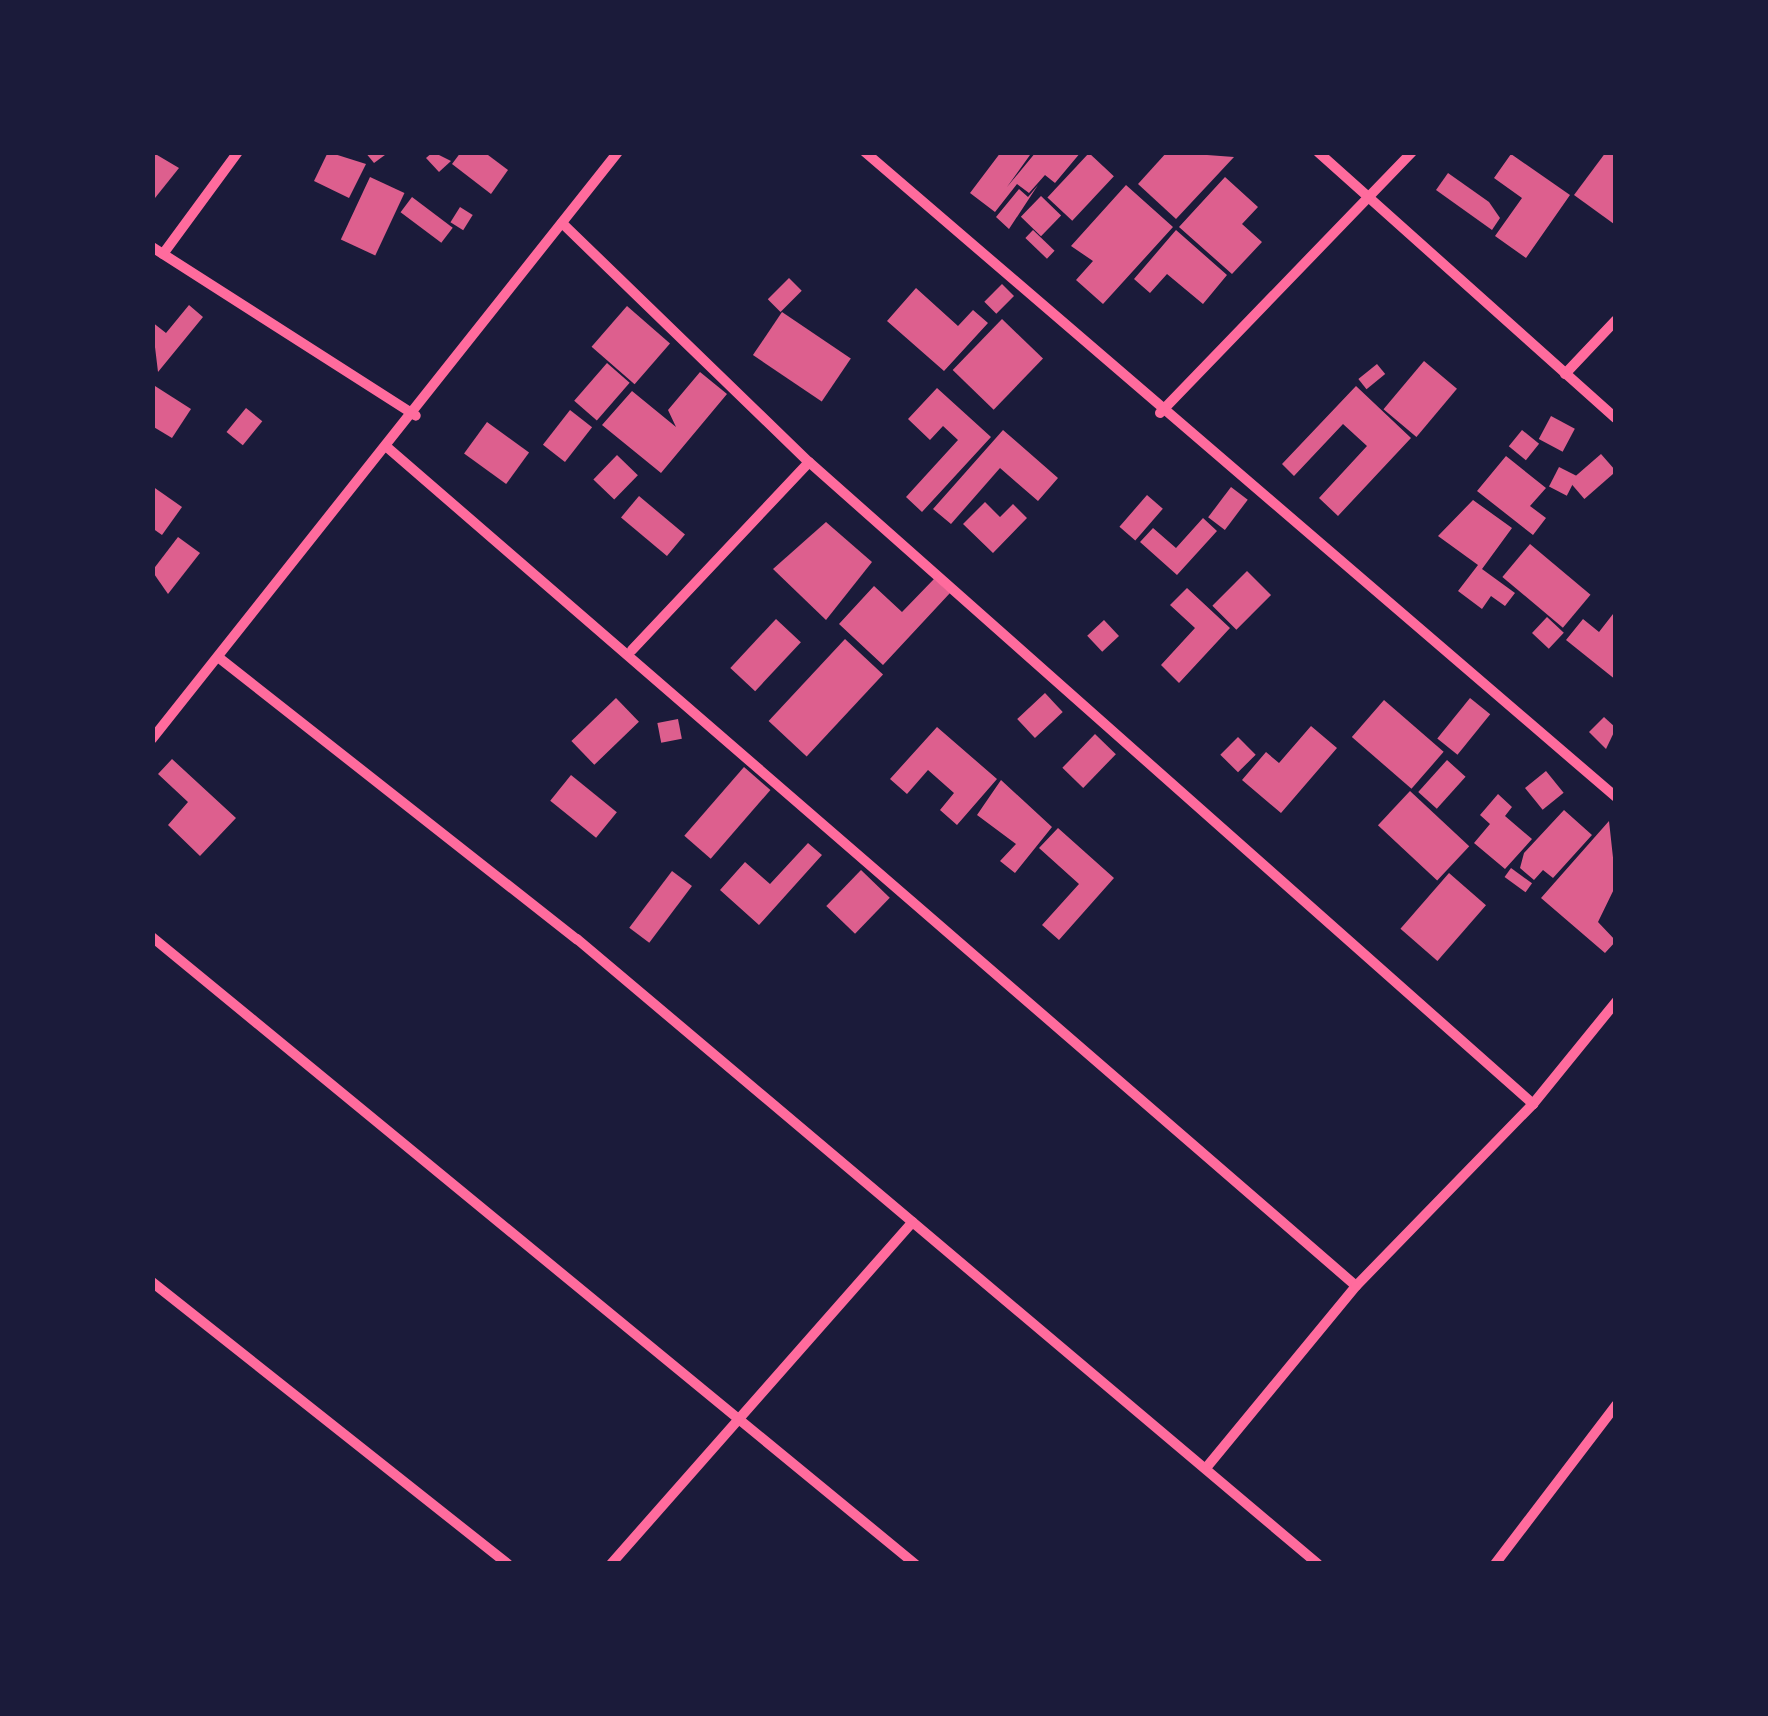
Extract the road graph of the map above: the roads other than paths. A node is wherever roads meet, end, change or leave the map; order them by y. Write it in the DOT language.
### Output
graph roads {
  1 [pos="238,152"];
  2 [pos="618,152"];
  3 [pos="865,152"];
  4 [pos="1318,152"];
  5 [pos="1412,152"];
  6 [pos="1368,193"];
  7 [pos="562,223"];
  8 [pos="152,247"];
  9 [pos="164,254"];
  10 [pos="1616,320"];
  11 [pos="1565,374"];
  12 [pos="1160,413"];
  13 [pos="416,416"];
  14 [pos="1616,418"];
  15 [pos="388,448"];
  16 [pos="810,462"];
  17 [pos="632,650"];
  18 [pos="218,657"];
  19 [pos="152,739"];
  20 [pos="1616,797"];
  21 [pos="152,937"];
  22 [pos="1616,1002"];
  23 [pos="1532,1104"];
  24 [pos="912,1222"];
  25 [pos="152,1282"];
  26 [pos="1356,1286"];
  27 [pos="1616,1405"];
  28 [pos="739,1416"];
  29 [pos="1206,1468"];
  30 [pos="508,1564"];
  31 [pos="610,1564"];
  32 [pos="914,1564"];
  33 [pos="1318,1564"];
  34 [pos="1495,1564"];
  1 -- 9 [label="street"];
  2 -- 7 [label="street"];
  3 -- 12 [label="street"];
  4 -- 6 [label="street"];
  5 -- 6 [label="street"];
  6 -- 11 [label="street"];
  6 -- 12 [label="street"];
  7 -- 13 [label="street"];
  7 -- 16 [label="street"];
  8 -- 9 [label="street"];
  9 -- 13 [label="street"];
  10 -- 11 [label="street"];
  11 -- 14 [label="street"];
  12 -- 20 [label="street"];
  13 -- 15 [label="street"];
  15 -- 17 [label="street"];
  15 -- 18 [label="street"];
  16 -- 17 [label="street"];
  16 -- 23 [label="street"];
  17 -- 26 [label="street"];
  18 -- 19 [label="street"];
  18 -- 24 [label="street"];
  21 -- 28 [label="street"];
  22 -- 23 [label="street"];
  23 -- 26 [label="street"];
  24 -- 28 [label="street"];
  24 -- 29 [label="street"];
  25 -- 30 [label="street"];
  26 -- 29 [label="street"];
  27 -- 34 [label="street"];
  28 -- 31 [label="street"];
  28 -- 32 [label="street"];
  29 -- 33 [label="street"];
}
